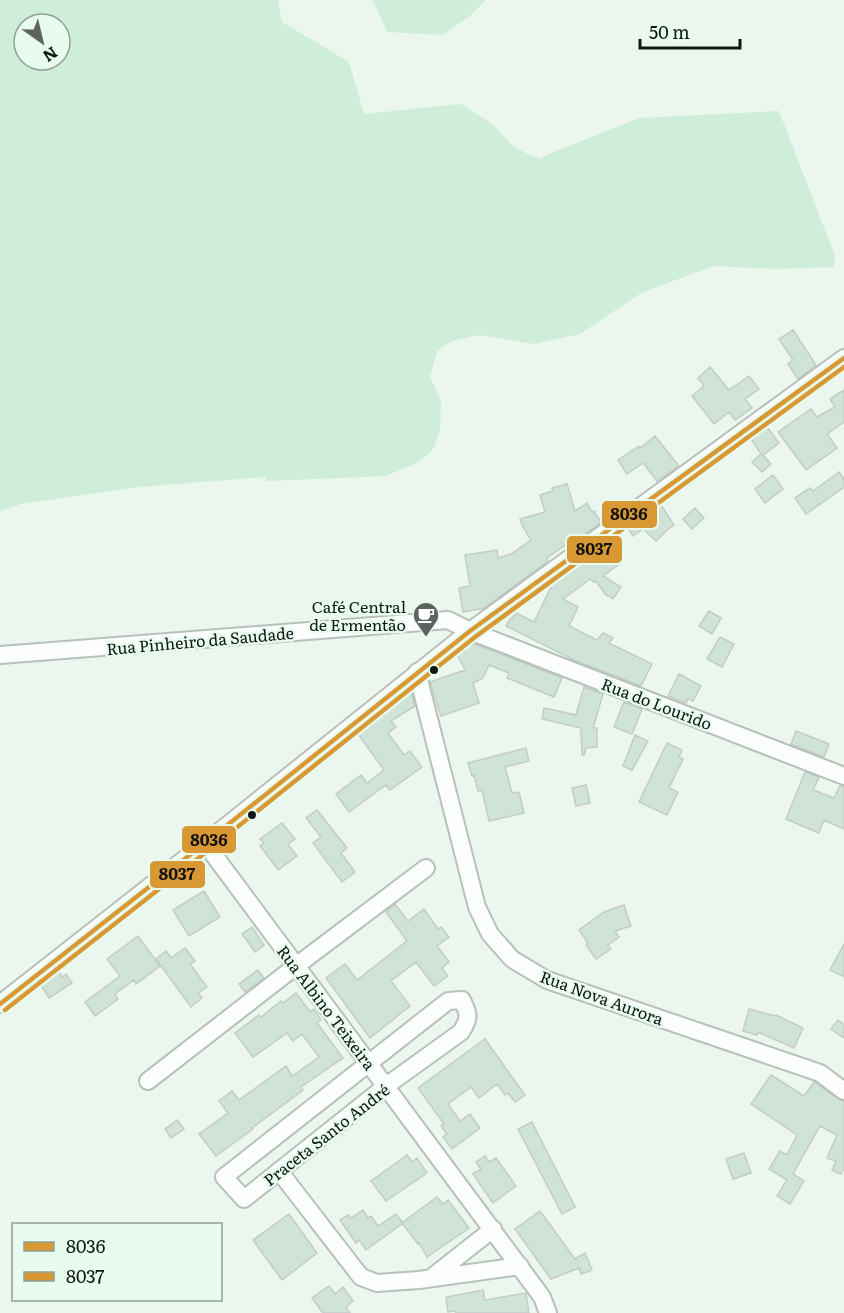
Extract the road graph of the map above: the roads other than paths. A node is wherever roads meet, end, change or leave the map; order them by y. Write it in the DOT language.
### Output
graph roads {
  1 [pos="844,358"];
  2 [pos="470,631"];
  3 [pos="0,655"];
  4 [pos="417,672"];
  5 [pos="844,776"];
  6 [pos="205,843"];
  7 [pos="426,868"];
  8 [pos="296,966"];
  9 [pos="0,1004"];
  10 [pos="369,1063"];
  11 [pos="148,1081"];
  12 [pos="386,1086"];
  13 [pos="844,1091"];
  14 [pos="279,1171"];
  15 [pos="493,1229"];
  16 [pos="520,1266"];
  17 [pos="432,1278"];
  18 [pos="548,1313"];
  1 -- 2 [label="street"];
  2 -- 3 [label="street, Rua Pinheiro da Saudade"];
  2 -- 4 [label="street"];
  2 -- 5 [label="street, Rua do Lourido"];
  4 -- 6 [label="street"];
  4 -- 13 [label="street, Rua Nova Aurora"];
  6 -- 8 [label="street, Rua Albino Teixeira"];
  6 -- 9 [label="street"];
  7 -- 8 [label="street"];
  8 -- 10 [label="street, Rua Albino Teixeira"];
  8 -- 11 [label="street"];
  10 -- 12 [label="street, Rua Albino Teixeira"];
  10 -- 12 [label="street, Praceta Santo André"];
  10 -- 14 [label="street, Praceta Santo André"];
  12 -- 14 [label="street, Praceta Santo André"];
  12 -- 15 [label="street, Rua Albino Teixeira"];
  14 -- 17 [label="street"];
  15 -- 16 [label="street, Rua Albino Teixeira"];
  15 -- 17 [label="street"];
  16 -- 17 [label="street"];
  16 -- 18 [label="street, Rua Albino Teixeira"];
}
